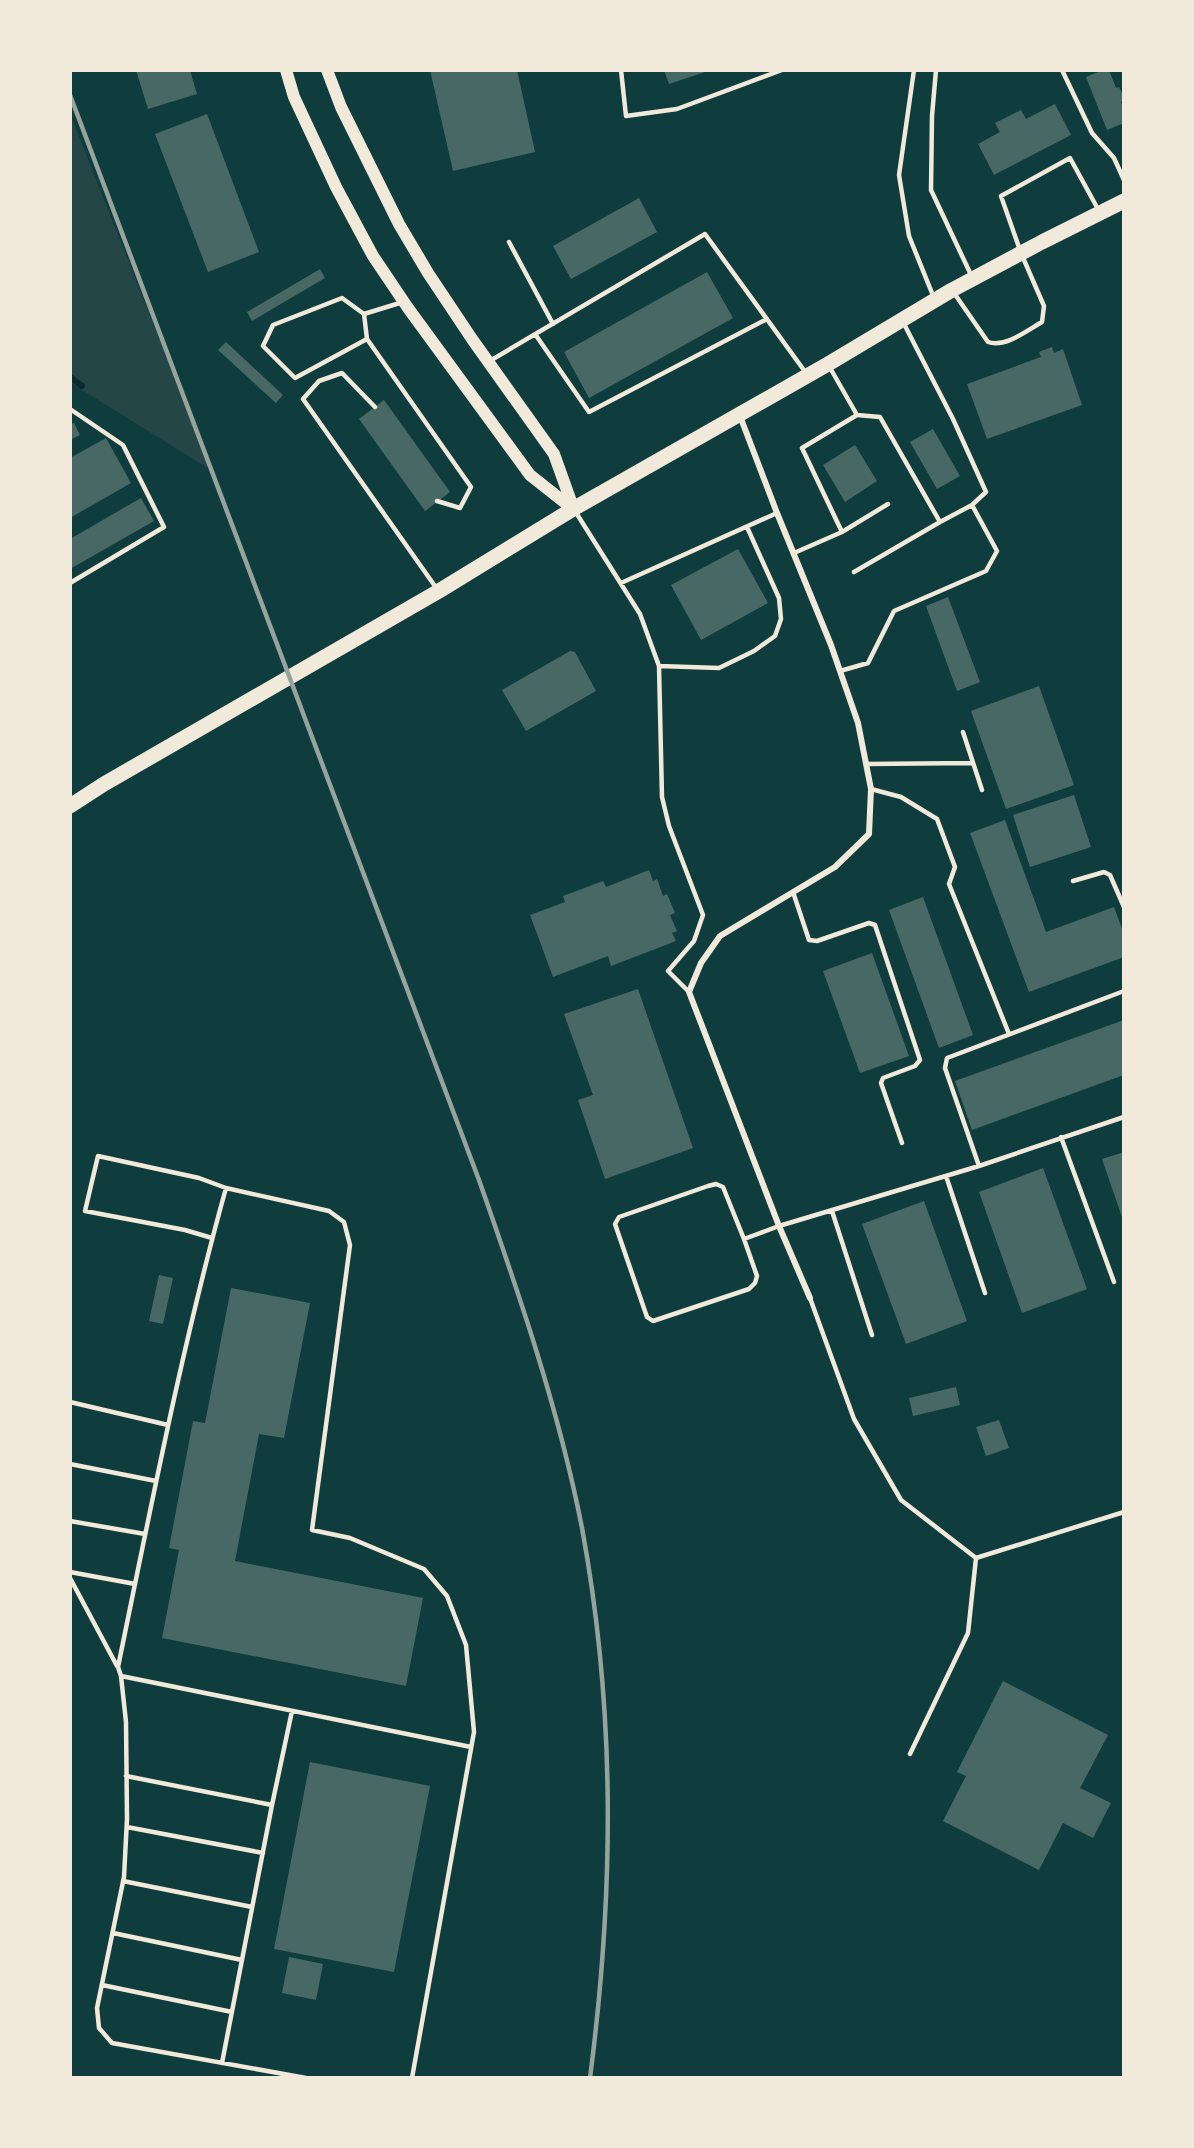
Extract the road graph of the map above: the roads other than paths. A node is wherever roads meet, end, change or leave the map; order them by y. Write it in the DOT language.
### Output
graph roads {
  1 [pos="286,70"];
  2 [pos="327,70"];
  3 [pos="621,70"];
  4 [pos="782,70"];
  5 [pos="914,70"];
  6 [pos="936,70"];
  7 [pos="1062,70"];
  8 [pos="1124,180"];
  9 [pos="1124,201"];
  10 [pos="1100,213"];
  11 [pos="509,242"];
  12 [pos="1021,253"];
  13 [pos="973,279"];
  14 [pos="952,290"];
  15 [pos="935,300"];
  16 [pos="404,301"];
  17 [pos="364,314"];
  18 [pos="767,319"];
  19 [pos="902,319"];
  20 [pos="552,324"];
  21 [pos="535,334"];
  22 [pos="367,339"];
  23 [pos="488,362"];
  24 [pos="828,364"];
  25 [pos="807,375"];
  26 [pos="375,407"];
  27 [pos="70,409"];
  28 [pos="740,414"];
  29 [pos="857,415"];
  30 [pos="437,501"];
  31 [pos="888,504"];
  32 [pos="972,505"];
  33 [pos="573,509"];
  34 [pos="777,513"];
  35 [pos="940,522"];
  36 [pos="747,527"];
  37 [pos="842,532"];
  38 [pos="794,553"];
  39 [pos="854,572"];
  40 [pos="70,583"];
  41 [pos="621,583"];
  42 [pos="439,591"];
  43 [pos="659,666"];
  44 [pos="840,671"];
  45 [pos="963,732"];
  46 [pos="973,763"];
  47 [pos="866,764"];
  48 [pos="871,789"];
  49 [pos="982,790"];
  50 [pos="70,806"];
  51 [pos="1073,881"];
  52 [pos="793,892"];
  53 [pos="1124,907"];
  54 [pos="1124,991"];
  55 [pos="689,992"];
  56 [pos="1009,1034"];
  57 [pos="1124,1117"];
  58 [pos="1061,1137"];
  59 [pos="902,1143"];
  60 [pos="979,1166"];
  61 [pos="946,1176"];
  62 [pos="226,1188"];
  63 [pos="832,1211"];
  64 [pos="779,1226"];
  65 [pos="212,1238"];
  66 [pos="744,1239"];
  67 [pos="1114,1282"];
  68 [pos="985,1293"];
  69 [pos="810,1298"];
  70 [pos="872,1335"];
  71 [pos="70,1402"];
  72 [pos="168,1425"];
  73 [pos="70,1464"];
  74 [pos="156,1481"];
  75 [pos="1124,1512"];
  76 [pos="70,1521"];
  77 [pos="145,1534"];
  78 [pos="976,1558"];
  79 [pos="70,1572"];
  80 [pos="70,1578"];
  81 [pos="135,1584"];
  82 [pos="118,1667"];
  83 [pos="121,1676"];
  84 [pos="292,1711"];
  85 [pos="471,1748"];
  86 [pos="910,1754"];
  87 [pos="126,1776"];
  88 [pos="272,1804"];
  89 [pos="127,1827"];
  90 [pos="262,1853"];
  91 [pos="123,1881"];
  92 [pos="252,1907"];
  93 [pos="113,1933"];
  94 [pos="242,1960"];
  95 [pos="102,1985"];
  96 [pos="232,2012"];
  97 [pos="222,2063"];
  98 [pos="306,2078"];
  99 [pos="412,2078"];
  1 -- 16 [label="main road"];
  2 -- 23 [label="main road"];
  3 -- 4 [label="lane"];
  5 -- 15 [label="lane"];
  6 -- 13 [label="lane"];
  7 -- 8 [label="lane"];
  9 -- 10 [label="main road"];
  10 -- 12 [label="main road"];
  10 -- 12 [label="lane"];
  11 -- 20 [label="lane"];
  12 -- 13 [label="main road"];
  12 -- 14 [label="lane"];
  13 -- 14 [label="main road"];
  14 -- 15 [label="main road"];
  15 -- 19 [label="main road"];
  16 -- 17 [label="lane"];
  16 -- 33 [label="main road"];
  17 -- 22 [label="lane"];
  17 -- 22 [label="lane"];
  18 -- 20 [label="lane"];
  18 -- 21 [label="lane"];
  18 -- 25 [label="lane"];
  19 -- 24 [label="main road"];
  19 -- 32 [label="lane"];
  20 -- 21 [label="lane"];
  21 -- 23 [label="lane"];
  22 -- 30 [label="lane"];
  23 -- 33 [label="main road"];
  24 -- 25 [label="main road"];
  24 -- 29 [label="lane"];
  25 -- 28 [label="main road"];
  26 -- 42 [label="lane"];
  27 -- 40 [label="lane"];
  28 -- 33 [label="main road"];
  28 -- 34 [label="street"];
  29 -- 35 [label="lane"];
  29 -- 37 [label="lane"];
  31 -- 37 [label="lane"];
  32 -- 35 [label="lane"];
  32 -- 44 [label="lane"];
  33 -- 41 [label="lane"];
  33 -- 42 [label="main road"];
  34 -- 36 [label="lane"];
  34 -- 38 [label="street"];
  35 -- 39 [label="lane"];
  36 -- 41 [label="lane"];
  36 -- 43 [label="lane"];
  37 -- 38 [label="lane"];
  38 -- 44 [label="street"];
  41 -- 43 [label="lane"];
  42 -- 50 [label="main road"];
  43 -- 55 [label="lane"];
  44 -- 47 [label="street"];
  45 -- 46 [label="lane"];
  46 -- 47 [label="lane"];
  46 -- 49 [label="lane"];
  47 -- 48 [label="street"];
  48 -- 52 [label="street"];
  48 -- 56 [label="lane"];
  51 -- 53 [label="lane"];
  52 -- 55 [label="street"];
  52 -- 59 [label="lane"];
  54 -- 56 [label="lane"];
  55 -- 64 [label="street"];
  56 -- 60 [label="lane"];
  57 -- 58 [label="lane"];
  58 -- 60 [label="lane"];
  58 -- 67 [label="lane"];
  60 -- 61 [label="lane"];
  61 -- 63 [label="lane"];
  61 -- 68 [label="lane"];
  62 -- 65 [label="lane"];
  62 -- 65 [label="lane"];
  62 -- 85 [label="lane"];
  63 -- 64 [label="lane"];
  63 -- 70 [label="lane"];
  64 -- 66 [label="lane"];
  64 -- 69 [label="street"];
  65 -- 72 [label="lane"];
  66 -- 66 [label="lane"];
  69 -- 78 [label="lane"];
  71 -- 72 [label="lane"];
  72 -- 74 [label="lane"];
  73 -- 74 [label="lane"];
  74 -- 77 [label="lane"];
  75 -- 78 [label="lane"];
  76 -- 77 [label="lane"];
  77 -- 81 [label="lane"];
  78 -- 86 [label="lane"];
  79 -- 81 [label="lane"];
  80 -- 82 [label="lane"];
  81 -- 82 [label="lane"];
  82 -- 83 [label="lane"];
  83 -- 84 [label="lane"];
  83 -- 87 [label="lane"];
  84 -- 85 [label="lane"];
  84 -- 88 [label="lane"];
  85 -- 99 [label="lane"];
  87 -- 88 [label="lane"];
  87 -- 89 [label="lane"];
  88 -- 90 [label="lane"];
  89 -- 90 [label="lane"];
  89 -- 91 [label="lane"];
  90 -- 92 [label="lane"];
  91 -- 92 [label="lane"];
  91 -- 93 [label="lane"];
  92 -- 94 [label="lane"];
  93 -- 94 [label="lane"];
  93 -- 95 [label="lane"];
  94 -- 96 [label="lane"];
  95 -- 96 [label="lane"];
  95 -- 97 [label="lane"];
  96 -- 97 [label="lane"];
  97 -- 98 [label="lane"];
}
